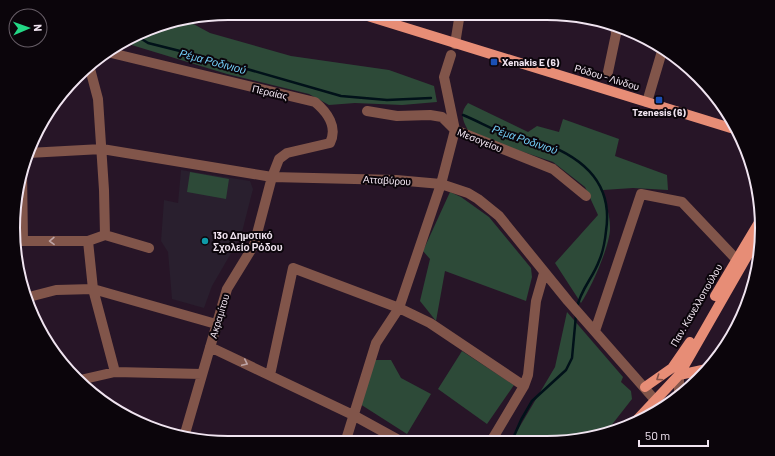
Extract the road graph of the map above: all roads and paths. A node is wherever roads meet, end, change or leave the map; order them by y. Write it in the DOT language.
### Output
graph roads {
  1 [pos="380,20"];
  2 [pos="459,20"];
  3 [pos="616,32"];
  4 [pos="455,44"];
  5 [pos="114,54"];
  6 [pos="661,54"];
  7 [pos="451,55"];
  8 [pos="91,72"];
  9 [pos="608,72"];
  10 [pos="647,102"];
  11 [pos="367,111"];
  12 [pos="729,127"];
  13 [pos="455,130"];
  14 [pos="102,148"];
  15 [pos="34,153"];
  16 [pos="272,177"];
  17 [pos="441,184"];
  18 [pos="586,196"];
  19 [pos="755,230"];
  20 [pos="105,235"];
  21 [pos="20,241"];
  22 [pos="88,241"];
  23 [pos="755,241"];
  24 [pos="149,248"];
  25 [pos="739,261"];
  26 [pos="544,273"];
  27 [pos="93,289"];
  28 [pos="32,296"];
  29 [pos="399,308"];
  30 [pos="216,324"];
  31 [pos="595,331"];
  32 [pos="210,347"];
  33 [pos="699,370"];
  34 [pos="115,372"];
  35 [pos="675,372"];
  36 [pos="202,374"];
  37 [pos="270,375"];
  38 [pos="85,379"];
  39 [pos="524,386"];
  40 [pos="645,387"];
  41 [pos="679,389"];
  42 [pos="656,400"];
  43 [pos="645,411"];
  44 [pos="353,415"];
  45 [pos="186,432"];
  46 [pos="347,436"];
  47 [pos="393,436"];
  48 [pos="494,436"];
  1 -- 4 [label="main road, Ρόδου - Λίνδου"];
  2 -- 4 [label="street"];
  3 -- 9 [label="street"];
  4 -- 10 [label="main road, Ρόδου - Λίνδου"];
  5 -- 16 [label="street, Περαίας"];
  6 -- 10 [label="street"];
  7 -- 13 [label="street"];
  8 -- 14 [label="street"];
  10 -- 12 [label="main road, Ρόδου - Λίνδου"];
  11 -- 13 [label="street, Μεσογείου"];
  13 -- 17 [label="street"];
  13 -- 18 [label="street, Μεσογείου"];
  14 -- 15 [label="street, Ατταβύρου"];
  14 -- 16 [label="street, Ατταβύρου"];
  14 -- 20 [label="street"];
  16 -- 17 [label="street, Ατταβύρου"];
  16 -- 30 [label="street, Ακραμίτου"];
  17 -- 26 [label="street, Ατταβύρου"];
  17 -- 29 [label="street"];
  19 -- 25 [label="main road, Παν. Κανελλοπούλου"];
  20 -- 22 [label="street"];
  20 -- 24 [label="street"];
  22 -- 21 [label="street, one-way"];
  22 -- 27 [label="street"];
  23 -- 25 [label="main road, Παν. Κανελλοπούλου"];
  25 -- 31 [label="street"];
  25 -- 35 [label="main road, Παν. Κανελλοπούλου"];
  26 -- 31 [label="street, Ατταβύρου"];
  26 -- 39 [label="street"];
  27 -- 28 [label="street"];
  27 -- 30 [label="street"];
  27 -- 34 [label="street"];
  29 -- 37 [label="street"];
  29 -- 39 [label="street"];
  29 -- 44 [label="street"];
  30 -- 32 [label="street, Ακραμίτου"];
  31 -- 40 [label="street, Ατταβύρου"];
  32 -- 36 [label="street, Ακραμίτου"];
  32 -- 37 [label="street, one-way"];
  33 -- 35 [label="main road"];
  34 -- 36 [label="street"];
  34 -- 38 [label="street"];
  35 -- 40 [label="main road, Παν. Κανελλοπούλου, one-way"];
  35 -- 41 [label="street"];
  35 -- 42 [label="main road, Παν. Κανελλοπούλου"];
  36 -- 45 [label="street, Ακραμίτου"];
  37 -- 44 [label="street"];
  39 -- 48 [label="street"];
  40 -- 42 [label="street, Ατταβύρου"];
  42 -- 43 [label="main road, Παν. Κανελλοπούλου"];
  44 -- 46 [label="street"];
  44 -- 47 [label="street"];
}
